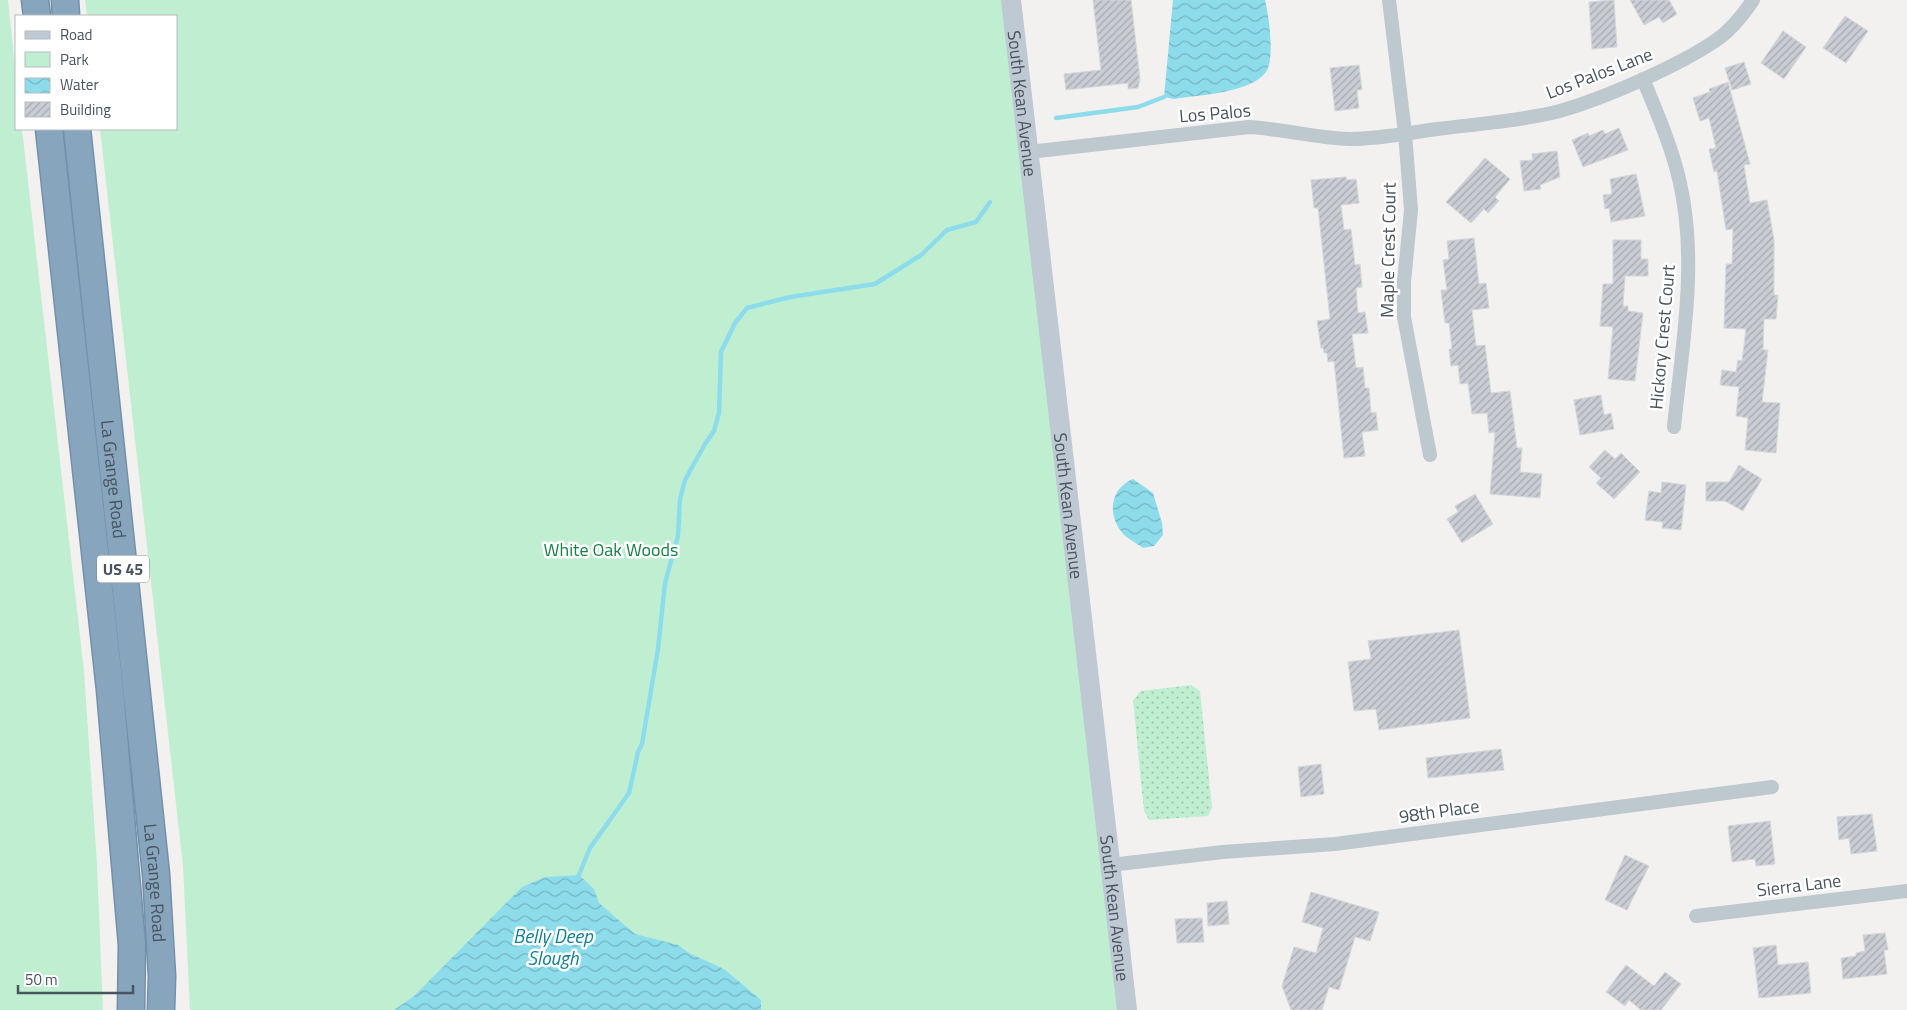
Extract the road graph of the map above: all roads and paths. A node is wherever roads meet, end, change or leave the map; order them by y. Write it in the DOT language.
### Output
graph roads {
  1 [pos="36,0"];
  2 [pos="64,0"];
  3 [pos="1011,0"];
  4 [pos="1389,0"];
  5 [pos="1754,0"];
  6 [pos="37,15"];
  7 [pos="66,15"];
  8 [pos="1643,79"];
  9 [pos="50,130"];
  10 [pos="78,130"];
  11 [pos="1404,133"];
  12 [pos="1029,152"];
  13 [pos="1674,427"];
  14 [pos="1430,454"];
  15 [pos="1772,787"];
  16 [pos="1110,865"];
  17 [pos="1907,891"];
  18 [pos="1696,916"];
  19 [pos="131,1010"];
  20 [pos="161,1010"];
  21 [pos="1127,1010"];
  1 -- 6 [label="highway"];
  2 -- 7 [label="highway"];
  3 -- 12 [label="street, South Kean Avenue"];
  4 -- 11 [label="street, Maple Crest Court"];
  5 -- 8 [label="street, Los Palos Lane"];
  8 -- 11 [label="street, Los Palos Lane"];
  8 -- 13 [label="street, Hickory Crest Court"];
  9 -- 19 [label="highway, La Grange Road / US 45"];
  10 -- 20 [label="highway, La Grange Road / US 45"];
  11 -- 12 [label="street, Los Palos"];
  11 -- 14 [label="street, Maple Crest Court"];
  12 -- 16 [label="street, South Kean Avenue"];
  15 -- 16 [label="street, 98th Place"];
  16 -- 21 [label="street, South Kean Avenue"];
  17 -- 18 [label="street, Sierra Lane"];
}
